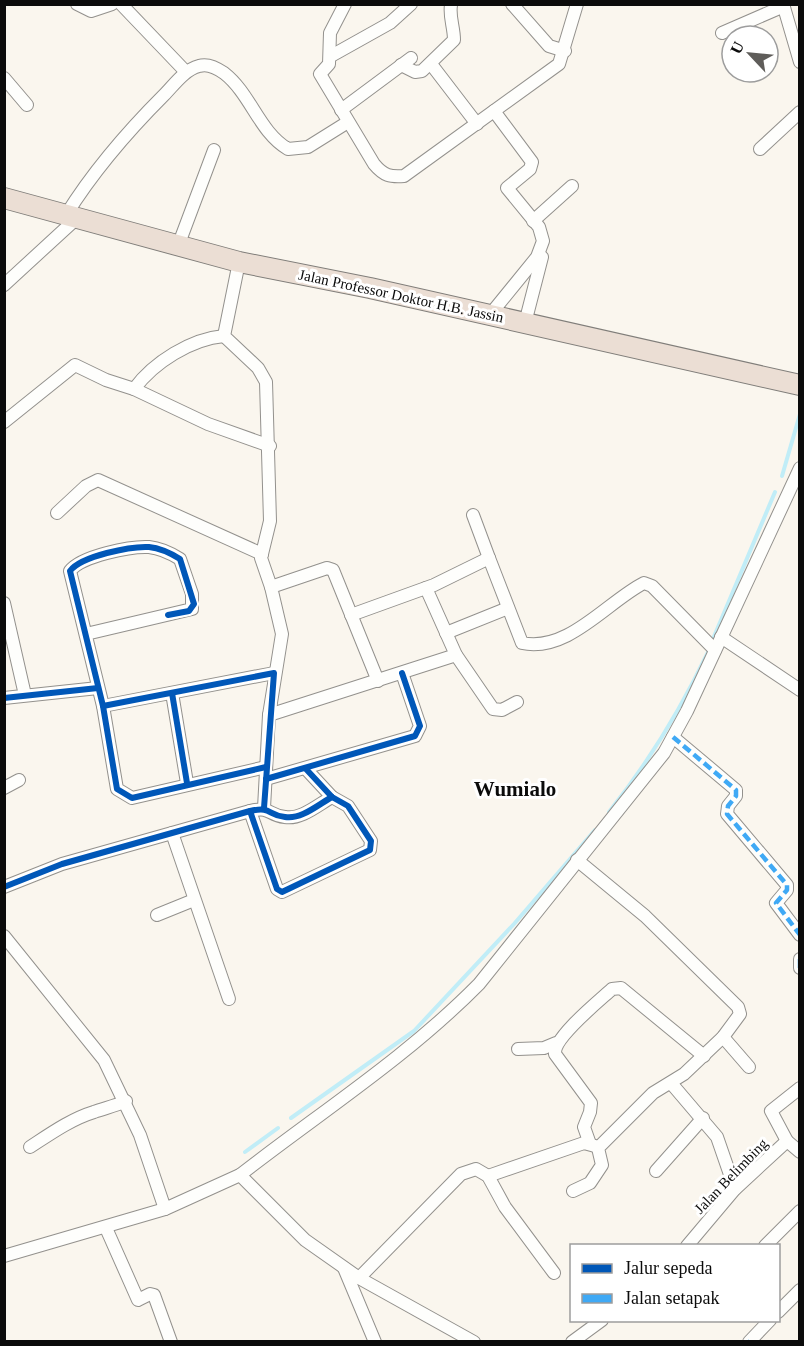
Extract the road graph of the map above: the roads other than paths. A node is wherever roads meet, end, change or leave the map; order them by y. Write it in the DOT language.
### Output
graph roads {
  1 [pos="77,4"];
  2 [pos="112,4"];
  3 [pos="121,4"];
  4 [pos="345,4"];
  5 [pos="411,4"];
  6 [pos="512,4"];
  7 [pos="577,4"];
  8 [pos="451,5"];
  9 [pos="783,5"];
  10 [pos="742,24"];
  11 [pos="565,51"];
  12 [pos="331,56"];
  13 [pos="800,62"];
  14 [pos="431,64"];
  15 [pos="186,72"];
  16 [pos="4,78"];
  17 [pos="27,105"];
  18 [pos="341,110"];
  19 [pos="494,111"];
  20 [pos="800,112"];
  21 [pos="348,123"];
  22 [pos="477,124"];
  23 [pos="759,149"];
  24 [pos="214,150"];
  25 [pos="572,186"];
  26 [pos="4,198"];
  27 [pos="72,216"];
  28 [pos="533,222"];
  29 [pos="178,246"];
  30 [pos="542,257"];
  31 [pos="239,262"];
  32 [pos="4,285"];
  33 [pos="489,316"];
  34 [pos="525,323"];
  35 [pos="224,336"];
  36 [pos="795,384"];
  37 [pos="134,388"];
  38 [pos="4,422"];
  39 [pos="270,446"];
  40 [pos="800,468"];
  41 [pos="57,513"];
  42 [pos="473,515"];
  43 [pos="262,554"];
  44 [pos="489,558"];
  45 [pos="271,587"];
  46 [pos="426,588"];
  47 [pos="4,603"];
  48 [pos="508,608"];
  49 [pos="351,615"];
  50 [pos="446,633"];
  51 [pos="86,634"];
  52 [pos="8,635"];
  53 [pos="721,637"];
  54 [pos="715,650"];
  55 [pos="456,655"];
  56 [pos="274,673"];
  57 [pos="402,673"];
  58 [pos="378,681"];
  59 [pos="98,688"];
  60 [pos="800,690"];
  61 [pos="172,693"];
  62 [pos="26,695"];
  63 [pos="4,698"];
  64 [pos="517,702"];
  65 [pos="103,706"];
  66 [pos="269,715"];
  67 [pos="673,737"];
  68 [pos="306,769"];
  69 [pos="266,773"];
  70 [pos="19,780"];
  71 [pos="188,783"];
  72 [pos="4,788"];
  73 [pos="332,797"];
  74 [pos="264,808"];
  75 [pos="250,811"];
  76 [pos="172,833"];
  77 [pos="577,860"];
  78 [pos="4,887"];
  79 [pos="194,900"];
  80 [pos="157,915"];
  81 [pos="800,935"];
  82 [pos="4,936"];
  83 [pos="800,959"];
  84 [pos="800,968"];
  85 [pos="229,999"];
  86 [pos="723,1037"];
  87 [pos="556,1043"];
  88 [pos="518,1049"];
  89 [pos="704,1056"];
  90 [pos="749,1067"];
  91 [pos="671,1083"];
  92 [pos="800,1088"];
  93 [pos="126,1101"];
  94 [pos="703,1118"];
  95 [pos="788,1141"];
  96 [pos="594,1146"];
  97 [pos="30,1147"];
  98 [pos="800,1152"];
  99 [pos="656,1171"];
  100 [pos="240,1175"];
  101 [pos="488,1176"];
  102 [pos="735,1189"];
  103 [pos="573,1191"];
  104 [pos="165,1209"];
  105 [pos="800,1210"];
  106 [pos="106,1228"];
  107 [pos="688,1244"];
  108 [pos="766,1244"];
  109 [pos="4,1256"];
  110 [pos="343,1266"];
  111 [pos="555,1273"];
  112 [pos="359,1278"];
  113 [pos="800,1290"];
  114 [pos="780,1310"];
  115 [pos="599,1322"];
  116 [pos="768,1322"];
  117 [pos="171,1341"];
  118 [pos="375,1341"];
  119 [pos="474,1341"];
  120 [pos="572,1341"];
  121 [pos="749,1341"];
  1 -- 2 [label="street"];
  3 -- 15 [label="street"];
  4 -- 12 [label="street"];
  5 -- 12 [label="street"];
  6 -- 11 [label="street"];
  7 -- 11 [label="street"];
  8 -- 14 [label="street"];
  9 -- 10 [label="street"];
  9 -- 13 [label="street"];
  11 -- 19 [label="street"];
  12 -- 18 [label="street"];
  14 -- 18 [label="street"];
  14 -- 22 [label="street"];
  15 -- 21 [label="street"];
  15 -- 27 [label="street"];
  16 -- 17 [label="street"];
  18 -- 21 [label="street"];
  19 -- 22 [label="street"];
  19 -- 28 [label="street"];
  20 -- 23 [label="street"];
  21 -- 22 [label="street"];
  24 -- 29 [label="street"];
  25 -- 28 [label="street"];
  26 -- 27 [label="highway, Jalan Professor Doktor H.B. Jassin"];
  27 -- 29 [label="highway, Jalan Professor Doktor H.B. Jassin"];
  27 -- 32 [label="street"];
  28 -- 33 [label="street"];
  29 -- 31 [label="highway, Jalan Professor Doktor H.B. Jassin"];
  30 -- 34 [label="street"];
  31 -- 33 [label="highway, Jalan Professor Doktor H.B. Jassin"];
  31 -- 35 [label="street"];
  33 -- 34 [label="highway, Jalan Professor Doktor H.B. Jassin"];
  34 -- 36 [label="highway, Jalan Professor Doktor H.B. Jassin"];
  35 -- 37 [label="street"];
  35 -- 39 [label="street"];
  37 -- 38 [label="street"];
  37 -- 39 [label="street"];
  39 -- 43 [label="street"];
  40 -- 53 [label="street"];
  41 -- 43 [label="street"];
  42 -- 44 [label="street"];
  43 -- 45 [label="street"];
  44 -- 46 [label="street"];
  44 -- 48 [label="street"];
  45 -- 49 [label="street"];
  45 -- 56 [label="street"];
  46 -- 49 [label="street"];
  46 -- 50 [label="street"];
  47 -- 52 [label="street"];
  48 -- 50 [label="street"];
  48 -- 54 [label="street"];
  49 -- 58 [label="street"];
  50 -- 55 [label="street"];
  51 -- 51 [label="street"];
  51 -- 59 [label="street"];
  52 -- 62 [label="street"];
  53 -- 54 [label="street"];
  53 -- 60 [label="street"];
  54 -- 67 [label="street"];
  55 -- 57 [label="street"];
  55 -- 64 [label="street"];
  56 -- 61 [label="street"];
  56 -- 66 [label="street"];
  57 -- 58 [label="street"];
  57 -- 68 [label="street"];
  58 -- 66 [label="street"];
  59 -- 62 [label="street"];
  59 -- 65 [label="street"];
  61 -- 65 [label="street"];
  61 -- 71 [label="street"];
  62 -- 63 [label="street"];
  65 -- 71 [label="street"];
  66 -- 69 [label="street"];
  67 -- 77 [label="street"];
  67 -- 81 [label="street"];
  68 -- 69 [label="street"];
  68 -- 73 [label="street"];
  69 -- 71 [label="street"];
  69 -- 74 [label="street"];
  70 -- 72 [label="street"];
  73 -- 74 [label="street"];
  73 -- 75 [label="street"];
  74 -- 75 [label="street"];
  75 -- 76 [label="street"];
  76 -- 78 [label="street"];
  76 -- 79 [label="street"];
  77 -- 86 [label="street"];
  77 -- 100 [label="street"];
  79 -- 80 [label="street"];
  79 -- 85 [label="street"];
  82 -- 93 [label="street"];
  83 -- 84 [label="street"];
  86 -- 89 [label="street"];
  86 -- 90 [label="street"];
  87 -- 88 [label="street"];
  87 -- 89 [label="street"];
  87 -- 96 [label="street"];
  89 -- 91 [label="street"];
  91 -- 94 [label="street"];
  91 -- 96 [label="street"];
  92 -- 95 [label="street"];
  93 -- 97 [label="street"];
  93 -- 104 [label="street"];
  94 -- 99 [label="street"];
  94 -- 102 [label="street"];
  95 -- 98 [label="street, Jalan Belimbing"];
  95 -- 102 [label="street, Jalan Belimbing"];
  96 -- 101 [label="street"];
  96 -- 103 [label="street"];
  100 -- 104 [label="street"];
  100 -- 110 [label="street"];
  101 -- 111 [label="street"];
  101 -- 112 [label="street"];
  102 -- 107 [label="street, Jalan Belimbing"];
  104 -- 106 [label="street"];
  105 -- 108 [label="street"];
  106 -- 109 [label="street"];
  106 -- 117 [label="street"];
  110 -- 112 [label="street"];
  110 -- 118 [label="street"];
  112 -- 119 [label="street"];
  113 -- 114 [label="street"];
  115 -- 120 [label="street"];
  116 -- 121 [label="street"];
}
